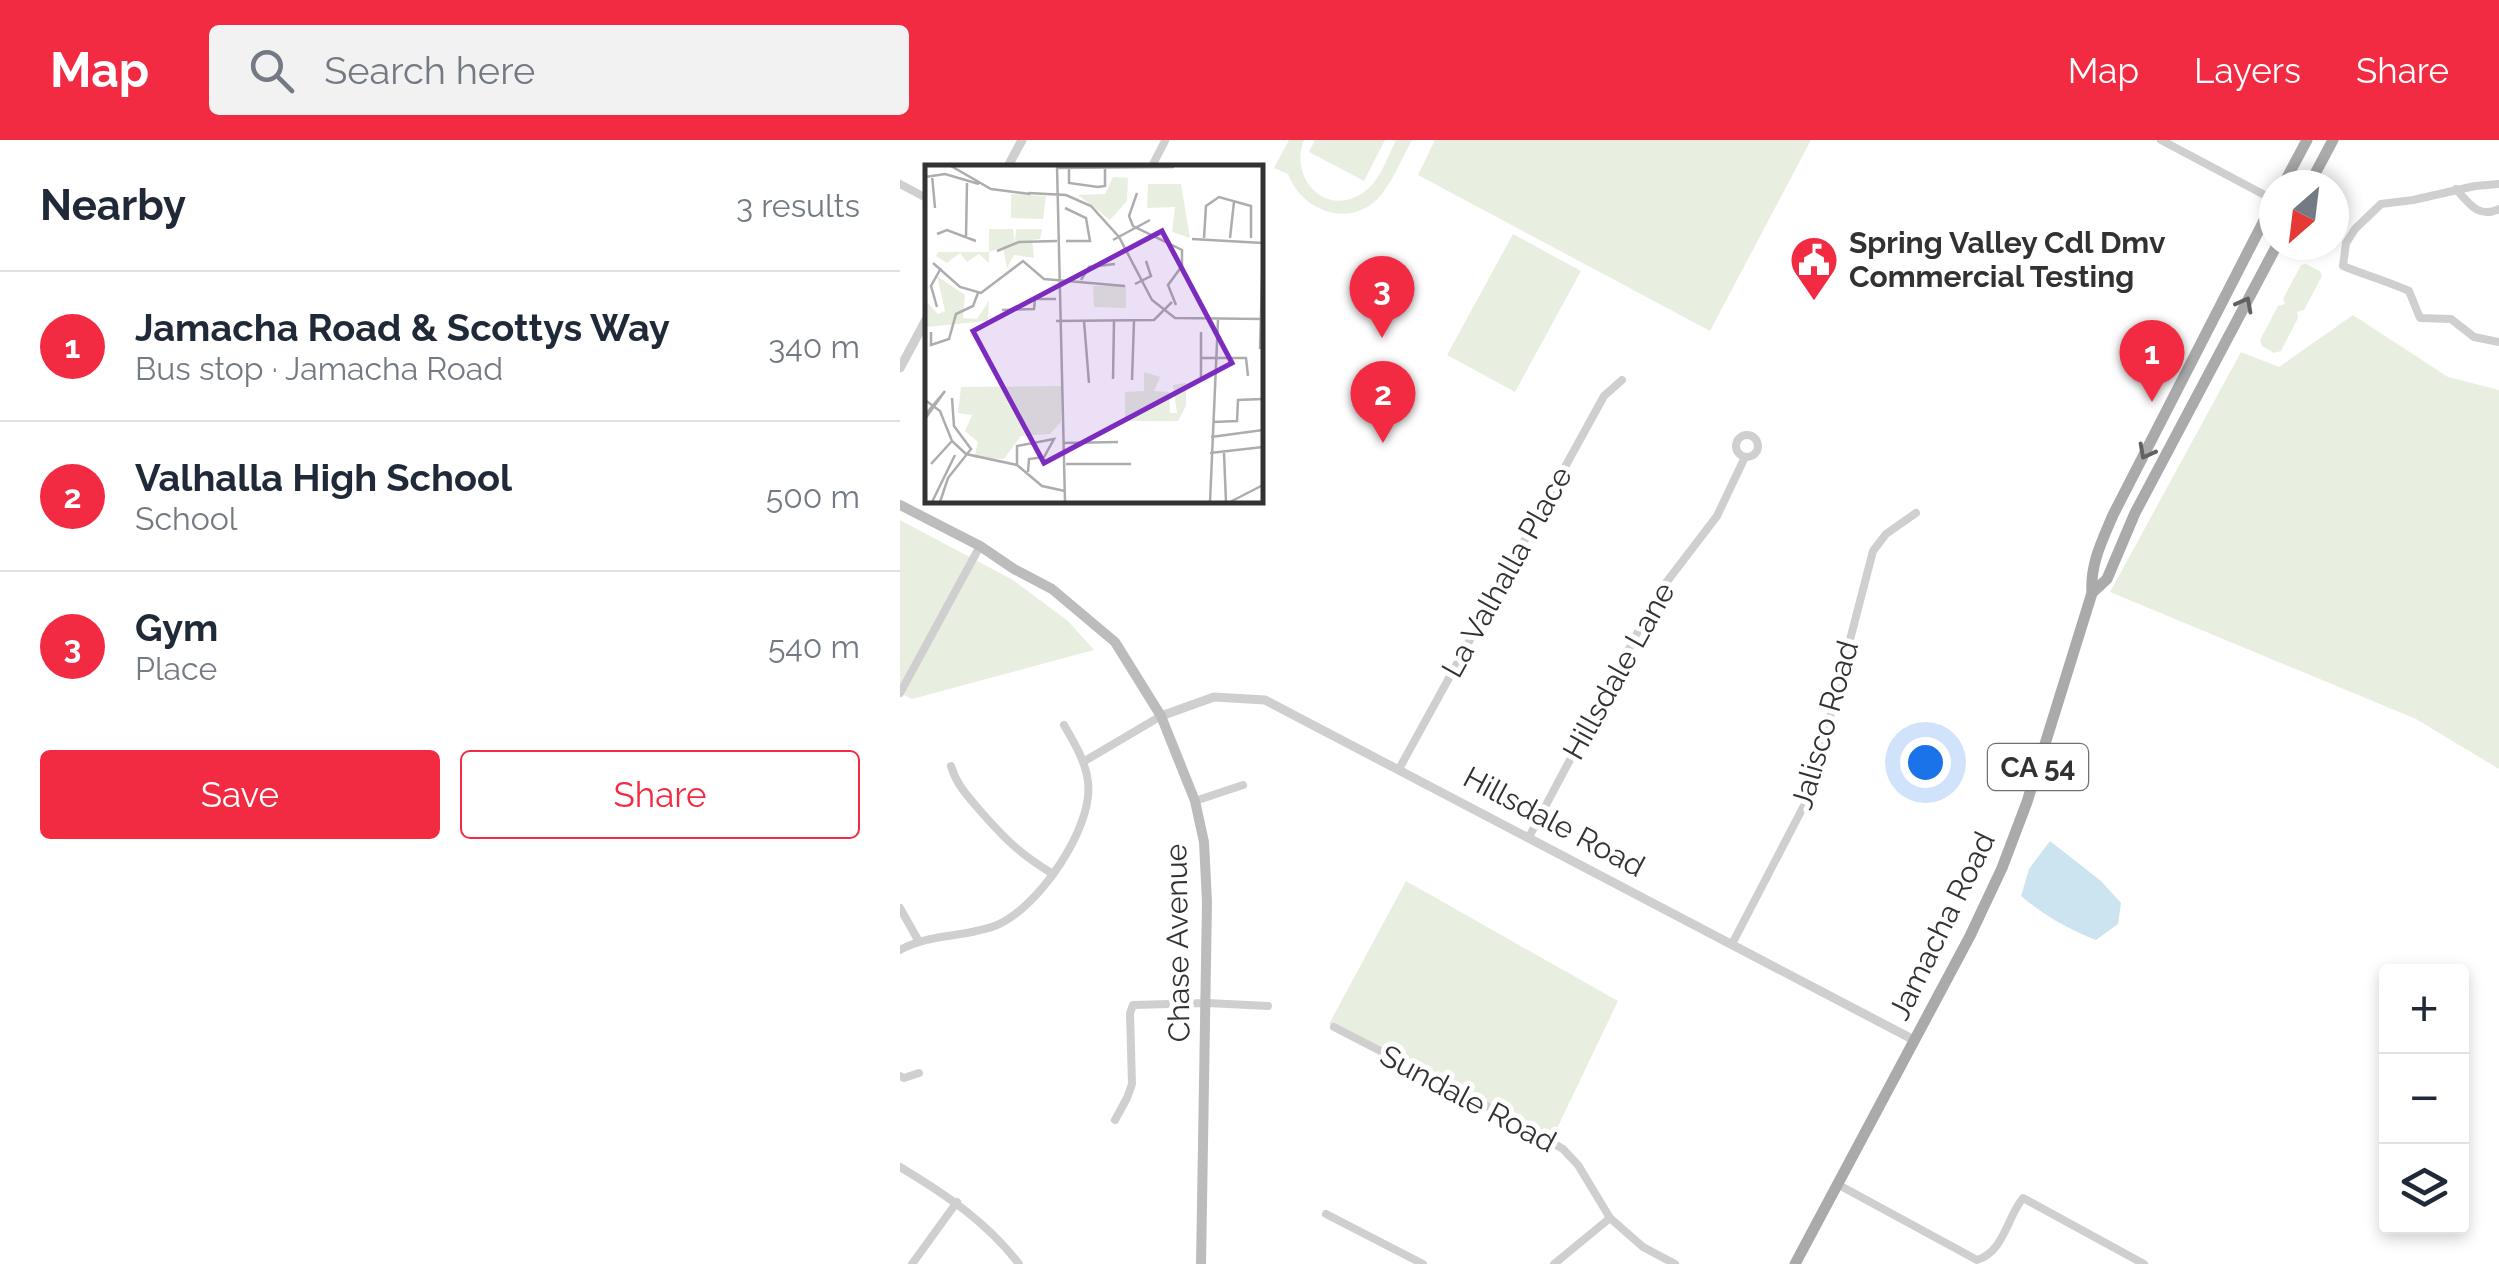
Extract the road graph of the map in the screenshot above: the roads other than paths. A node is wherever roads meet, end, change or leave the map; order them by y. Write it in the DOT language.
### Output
graph roads {
  1 [pos="1022,140"];
  2 [pos="2161,140"];
  3 [pos="2307,140"];
  4 [pos="2334,140"];
  5 [pos="1166,141"];
  6 [pos="1009,165"];
  7 [pos="1153,165"];
  8 [pos="2290,170"];
  9 [pos="2317,170"];
  10 [pos="900,184"];
  11 [pos="2499,184"];
  12 [pos="2456,189"];
  13 [pos="2259,192"];
  14 [pos="925,197"];
  15 [pos="2499,209"];
  16 [pos="2259,228"];
  17 [pos="2269,260"];
  18 [pos="925,322"];
  19 [pos="2499,342"];
  20 [pos="2217,356"];
  21 [pos="2191,366"];
  22 [pos="900,368"];
  23 [pos="1622,380"];
  24 [pos="1745,457"];
  25 [pos="900,505"];
  26 [pos="1916,513"];
  27 [pos="980,546"];
  28 [pos="2092,592"];
  29 [pos="900,693"];
  30 [pos="1161,716"];
  31 [pos="1064,725"];
  32 [pos="1083,762"];
  33 [pos="951,766"];
  34 [pos="1399,769"];
  35 [pos="1242,786"];
  36 [pos="1195,801"];
  37 [pos="1529,837"];
  38 [pos="1053,874"];
  39 [pos="900,908"];
  40 [pos="918,940"];
  41 [pos="1732,944"];
  42 [pos="900,950"];
  43 [pos="1207,1003"];
  44 [pos="1268,1006"];
  45 [pos="1334,1027"];
  46 [pos="1914,1040"];
  47 [pos="919,1073"];
  48 [pos="900,1076"];
  49 [pos="1114,1120"];
  50 [pos="900,1167"];
  51 [pos="1837,1184"];
  52 [pos="957,1202"];
  53 [pos="1326,1214"];
  54 [pos="1610,1218"];
  55 [pos="912,1264"];
  56 [pos="1019,1264"];
  57 [pos="1201,1264"];
  58 [pos="1423,1264"];
  59 [pos="1554,1264"];
  60 [pos="1676,1264"];
  61 [pos="1795,1264"];
  62 [pos="2144,1264"];
  1 -- 6 [label="street"];
  2 -- 13 [label="street"];
  3 -- 8 [label="main road"];
  4 -- 9 [label="main road"];
  5 -- 7 [label="street"];
  10 -- 14 [label="street"];
  11 -- 12 [label="street"];
  12 -- 15 [label="street"];
  12 -- 19 [label="street"];
  16 -- 21 [label="main road, Jamacha Road / CA 54"];
  20 -- 17 [label="main road, Jamacha Road / CA 54, one-way"];
  18 -- 22 [label="street"];
  20 -- 21 [label="main road"];
  20 -- 28 [label="main road, Jamacha Road / CA 54"];
  21 -- 28 [label="main road, Jamacha Road / CA 54, one-way"];
  23 -- 34 [label="street, La Valhalla Place"];
  24 -- 37 [label="street, Hillsdale Lane"];
  25 -- 27 [label="main road"];
  26 -- 41 [label="street, Jalisco Road"];
  27 -- 29 [label="street"];
  27 -- 30 [label="main road, Chase Avenue"];
  28 -- 46 [label="main road, Jamacha Road / CA 54"];
  30 -- 32 [label="street"];
  30 -- 34 [label="street, Hillsdale Road"];
  30 -- 36 [label="main road, Chase Avenue"];
  31 -- 32 [label="street"];
  32 -- 38 [label="street"];
  33 -- 38 [label="street"];
  34 -- 37 [label="street, Hillsdale Road"];
  35 -- 36 [label="street"];
  36 -- 43 [label="main road, Chase Avenue"];
  37 -- 41 [label="street, Hillsdale Road"];
  38 -- 40 [label="street"];
  39 -- 40 [label="street"];
  40 -- 42 [label="street"];
  41 -- 46 [label="street, Hillsdale Road"];
  43 -- 44 [label="street"];
  43 -- 49 [label="street"];
  43 -- 57 [label="main road, Chase Avenue"];
  45 -- 54 [label="street, Sundale Road"];
  46 -- 51 [label="main road, Jamacha Road / CA 54"];
  47 -- 48 [label="street"];
  50 -- 52 [label="street"];
  51 -- 61 [label="main road, Jamacha Road / CA 54"];
  51 -- 62 [label="street"];
  52 -- 55 [label="street"];
  52 -- 56 [label="street"];
  53 -- 58 [label="street"];
  54 -- 59 [label="street"];
  54 -- 60 [label="street, Sundale Road"];
}
